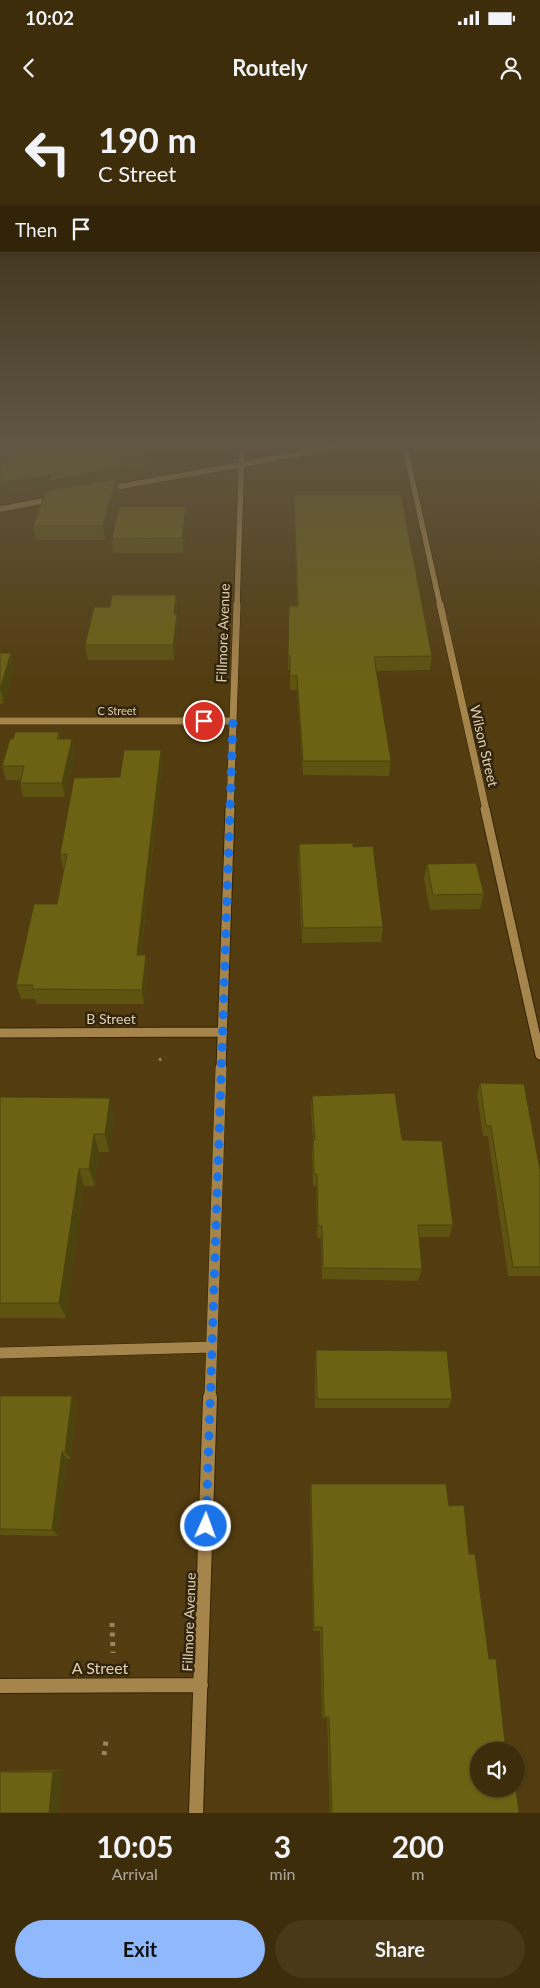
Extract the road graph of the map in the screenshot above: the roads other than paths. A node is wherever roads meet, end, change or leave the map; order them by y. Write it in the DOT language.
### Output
graph roads {
  1 [pos="240,523"];
  2 [pos="422,523"];
  3 [pos="233,720"];
  4 [pos="0,721"];
  5 [pos="223,1032"];
  6 [pos="0,1033"];
  7 [pos="540,1055"];
  8 [pos="212,1347"];
  9 [pos="0,1353"];
  10 [pos="200,1685"];
  11 [pos="0,1686"];
  12 [pos="196,1813"];
  1 -- 3 [label="street, Fillmore Avenue"];
  2 -- 7 [label="street, Wilson Street"];
  3 -- 4 [label="street, C Street"];
  3 -- 5 [label="street, Fillmore Avenue"];
  5 -- 6 [label="street, B Street"];
  5 -- 8 [label="street, Fillmore Avenue"];
  8 -- 9 [label="street"];
  8 -- 10 [label="street, Fillmore Avenue"];
  10 -- 11 [label="street, A Street"];
  10 -- 12 [label="street, Fillmore Avenue"];
}
